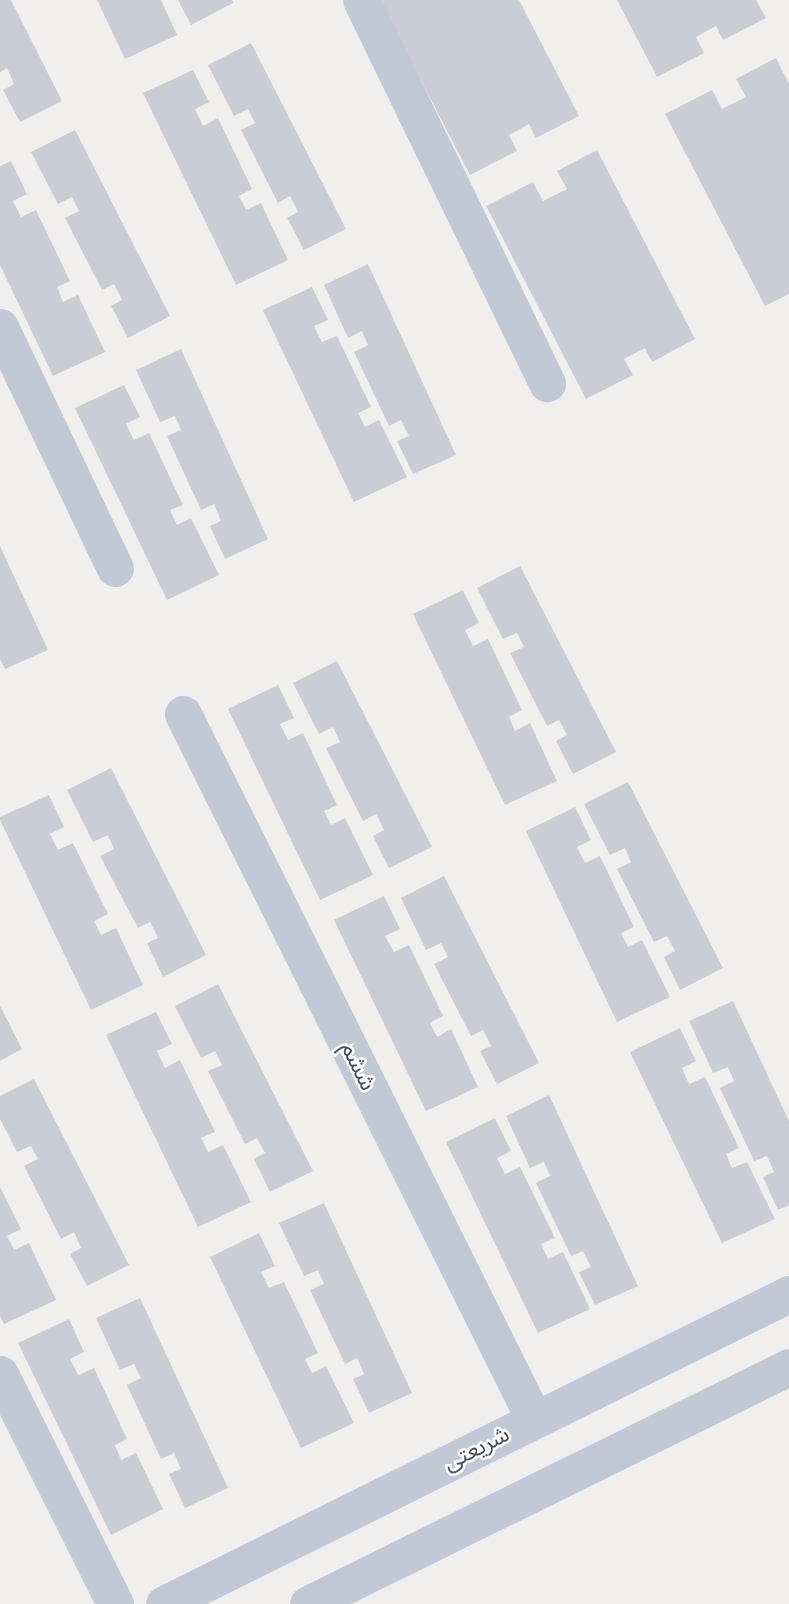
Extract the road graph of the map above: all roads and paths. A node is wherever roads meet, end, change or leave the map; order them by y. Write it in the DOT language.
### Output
graph roads {
  1 [pos="361,0"];
  2 [pos="0,327"];
  3 [pos="547,383"];
  4 [pos="116,568"];
  5 [pos="183,714"];
  6 [pos="789,1294"];
  7 [pos="789,1367"];
  8 [pos="0,1374"];
  9 [pos="534,1419"];
  10 [pos="115,1604"];
  11 [pos="164,1604"];
  12 [pos="308,1604"];
  1 -- 3 [label="street"];
  2 -- 4 [label="street"];
  5 -- 9 [label="street, ششم"];
  6 -- 9 [label="street, شریعتی"];
  7 -- 12 [label="street"];
  8 -- 10 [label="street"];
  9 -- 11 [label="street, شریعتی"];
}
